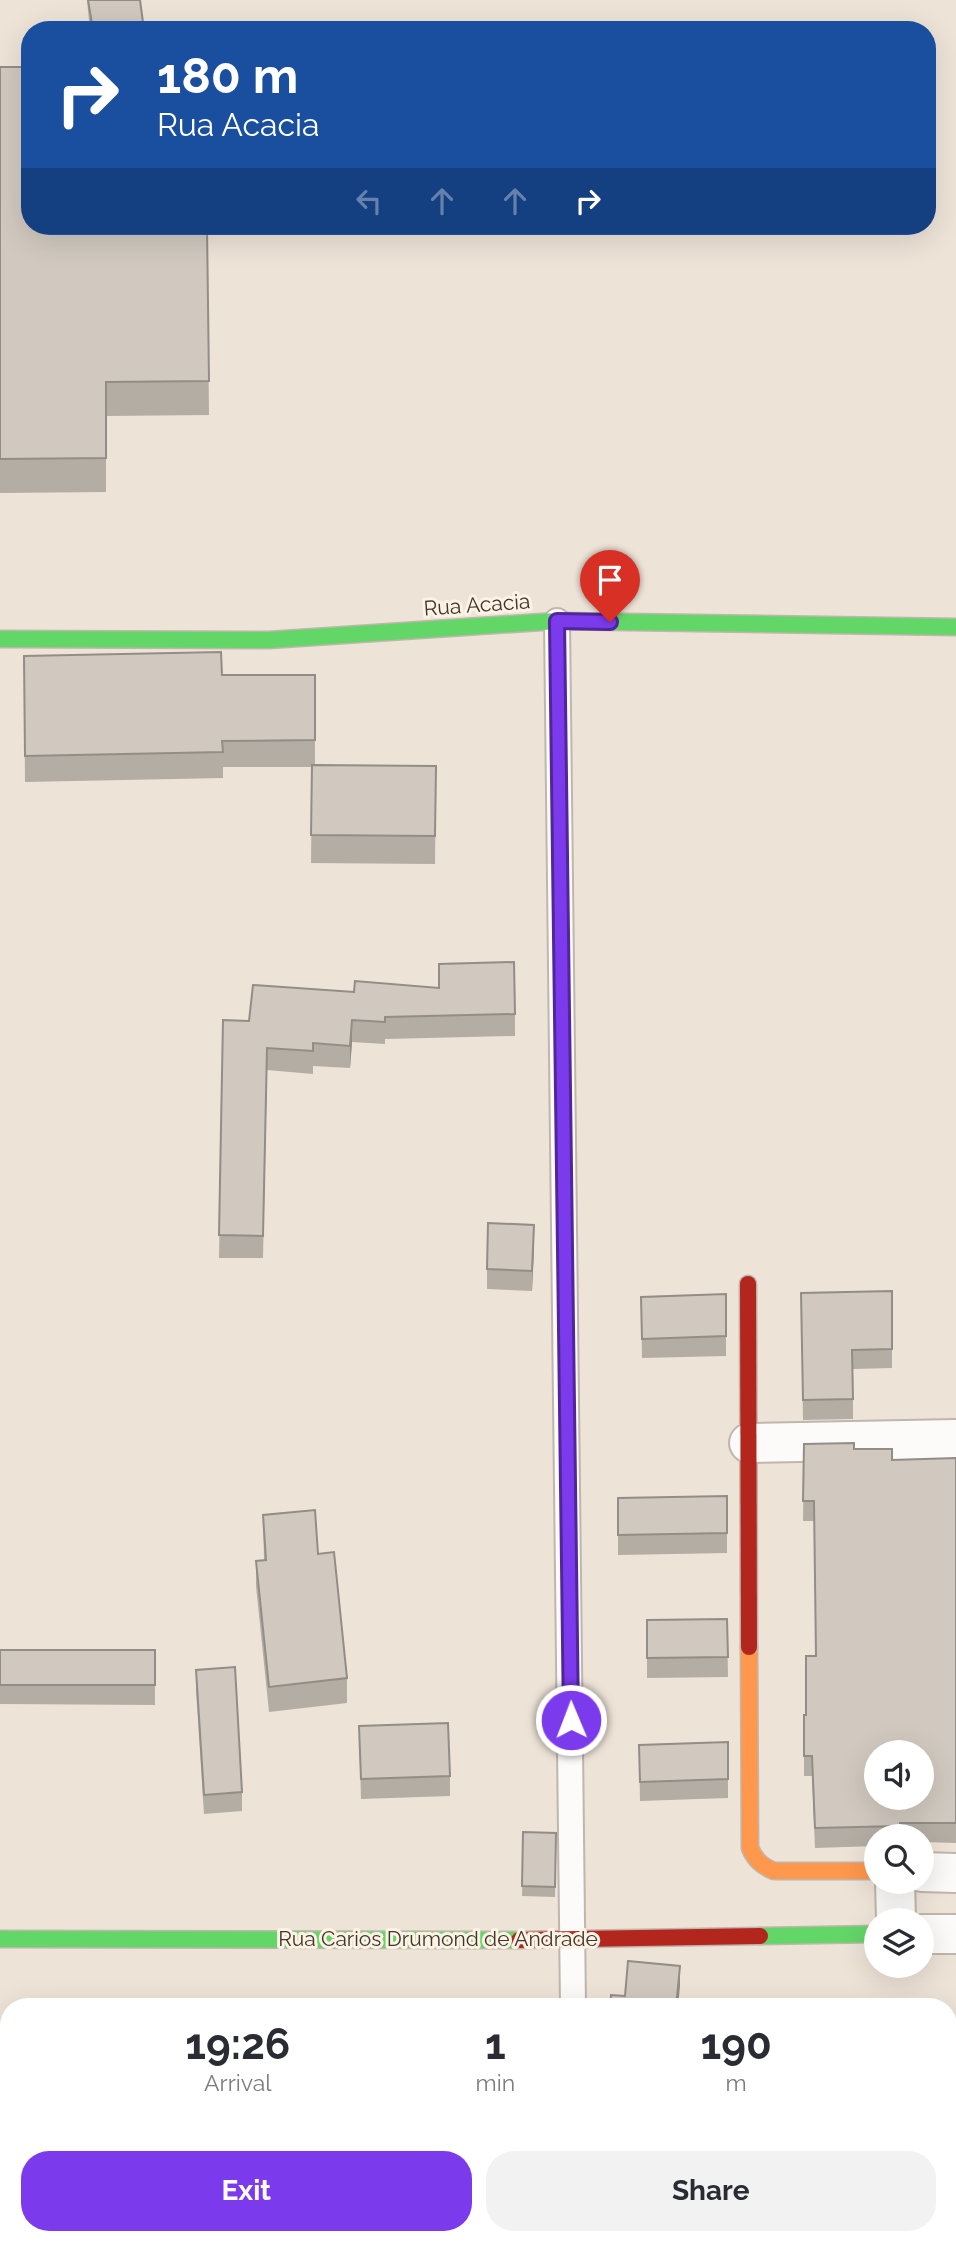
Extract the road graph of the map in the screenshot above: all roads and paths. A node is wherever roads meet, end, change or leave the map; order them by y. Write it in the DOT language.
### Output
graph roads {
  1 [pos="557,621"];
  2 [pos="956,627"];
  3 [pos="0,639"];
  4 [pos="748,1284"];
  5 [pos="956,1439"];
  6 [pos="749,1443"];
  7 [pos="864,1871"];
  8 [pos="934,1872"];
  9 [pos="956,1873"];
  10 [pos="864,1934"];
  11 [pos="934,1934"];
  12 [pos="956,1934"];
  13 [pos="0,1939"];
  14 [pos="574,1939"];
  15 [pos="573,1998"];
  1 -- 2 [label="street, Rua Acacia"];
  1 -- 3 [label="street, Rua Acacia"];
  1 -- 14 [label="lane"];
  4 -- 6 [label="street"];
  5 -- 6 [label="street"];
  6 -- 7 [label="street"];
  8 -- 9 [label="street"];
  10 -- 14 [label="street, Rua Carios Drumond de Andrade"];
  11 -- 12 [label="street"];
  13 -- 14 [label="street, Rua Carios Drumond de Andrade"];
  14 -- 15 [label="lane"];
}
